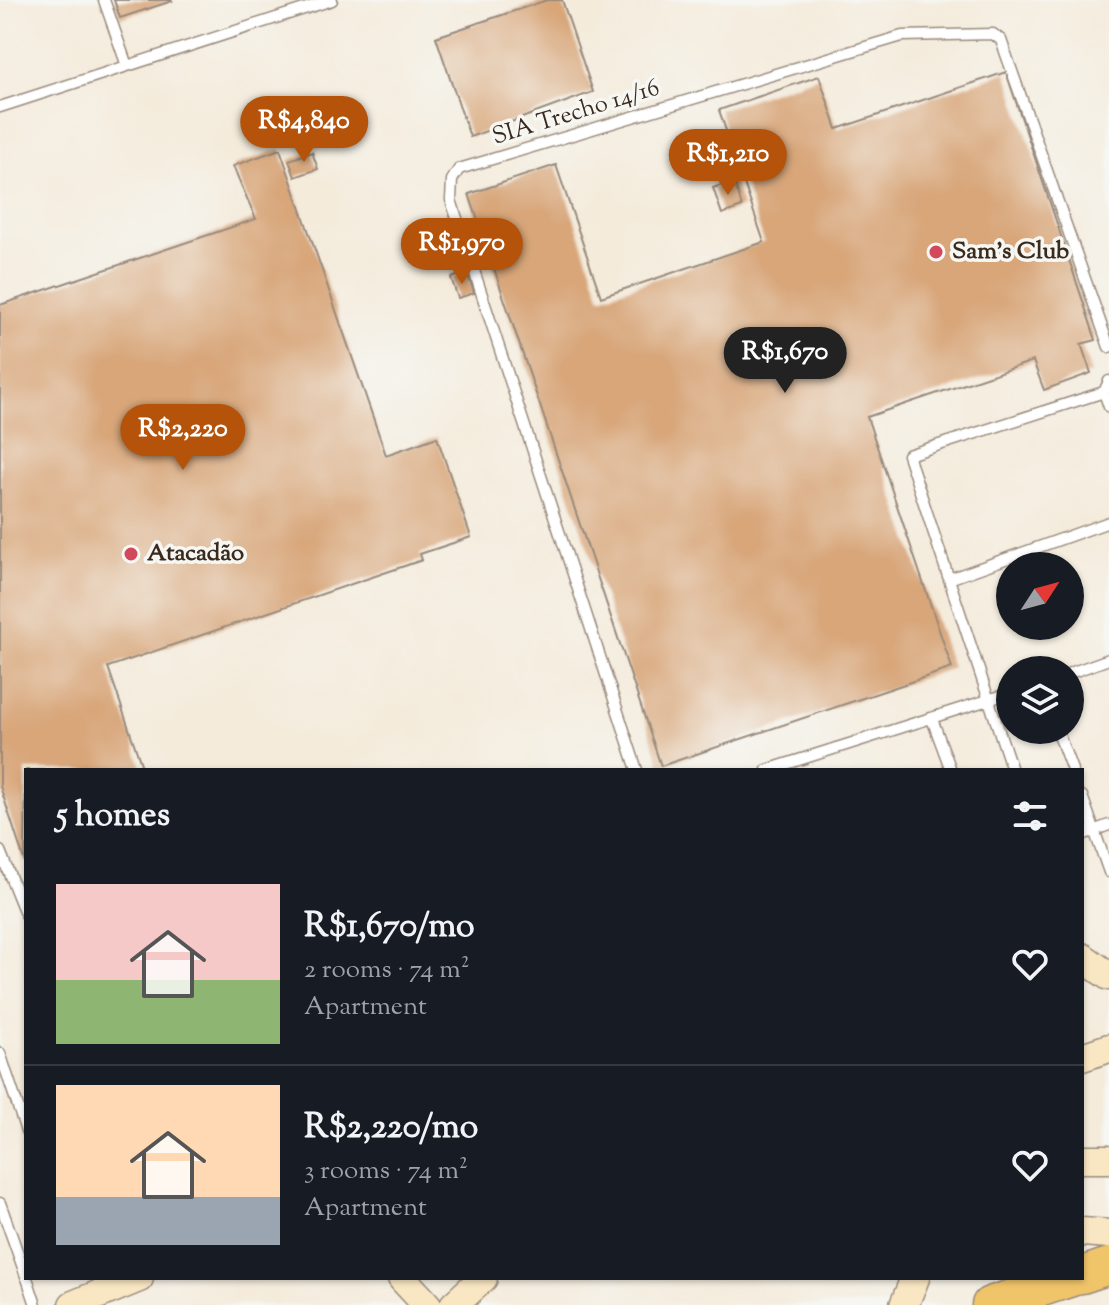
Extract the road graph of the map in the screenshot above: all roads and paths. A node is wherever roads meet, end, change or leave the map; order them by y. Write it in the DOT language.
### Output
graph roads {
  1 [pos="104,0"];
  2 [pos="332,0"];
  3 [pos="127,66"];
  4 [pos="0,107"];
  5 [pos="1109,347"];
  6 [pos="1109,381"];
  7 [pos="1104,392"];
  8 [pos="1109,407"];
  9 [pos="1109,522"];
  10 [pos="949,579"];
  11 [pos="1109,659"];
  12 [pos="1084,668"];
  13 [pos="996,697"];
  14 [pos="991,699"];
  15 [pos="932,719"];
  16 [pos="1062,744"];
  17 [pos="636,768"];
  18 [pos="773,768"];
  19 [pos="950,768"];
  20 [pos="1011,768"];
  21 [pos="1071,768"];
  22 [pos="1084,801"];
  23 [pos="1109,825"];
  24 [pos="1095,830"];
  25 [pos="1084,834"];
  26 [pos="0,851"];
  27 [pos="1109,872"];
  28 [pos="24,911"];
  29 [pos="1084,959"];
  30 [pos="1084,965"];
  31 [pos="1104,980"];
  32 [pos="1109,1048"];
  33 [pos="0,1053"];
  34 [pos="1084,1056"];
  35 [pos="24,1125"];
  36 [pos="1084,1159"];
  37 [pos="1109,1159"];
  38 [pos="0,1203"];
  39 [pos="1084,1232"];
  40 [pos="1109,1234"];
  41 [pos="1109,1266"];
  42 [pos="24,1271"];
  43 [pos="1084,1274"];
  44 [pos="27,1280"];
  45 [pos="129,1280"];
  46 [pos="404,1280"];
  47 [pos="481,1280"];
  48 [pos="914,1280"];
  49 [pos="1066,1280"];
  50 [pos="36,1305"];
  51 [pos="73,1305"];
  52 [pos="427,1305"];
  53 [pos="454,1305"];
  54 [pos="904,1305"];
  55 [pos="990,1305"];
  1 -- 3 [label="lane"];
  2 -- 3 [label="lane"];
  3 -- 4 [label="lane"];
  5 -- 17 [label="lane, SIA Trecho 14/16"];
  6 -- 7 [label="lane"];
  7 -- 8 [label="lane"];
  7 -- 10 [label="lane"];
  9 -- 10 [label="lane"];
  10 -- 14 [label="lane"];
  11 -- 12 [label="lane"];
  13 -- 14 [label="lane"];
  14 -- 15 [label="lane"];
  14 -- 20 [label="lane"];
  15 -- 18 [label="lane"];
  15 -- 19 [label="lane"];
  16 -- 21 [label="lane"];
  22 -- 24 [label="lane"];
  23 -- 24 [label="lane"];
  24 -- 25 [label="lane"];
  24 -- 27 [label="lane"];
  26 -- 28 [label="lane"];
  29 -- 31 [label="main road"];
  30 -- 31 [label="lane"];
  32 -- 34 [label="main road"];
  33 -- 35 [label="lane"];
  36 -- 37 [label="main road"];
  38 -- 42 [label="lane"];
  39 -- 40 [label="main road"];
  41 -- 43 [label="highway"];
  44 -- 50 [label="lane"];
  45 -- 51 [label="main road"];
  46 -- 52 [label="main road"];
  47 -- 53 [label="main road"];
  48 -- 54 [label="main road"];
  49 -- 55 [label="highway"];
}
